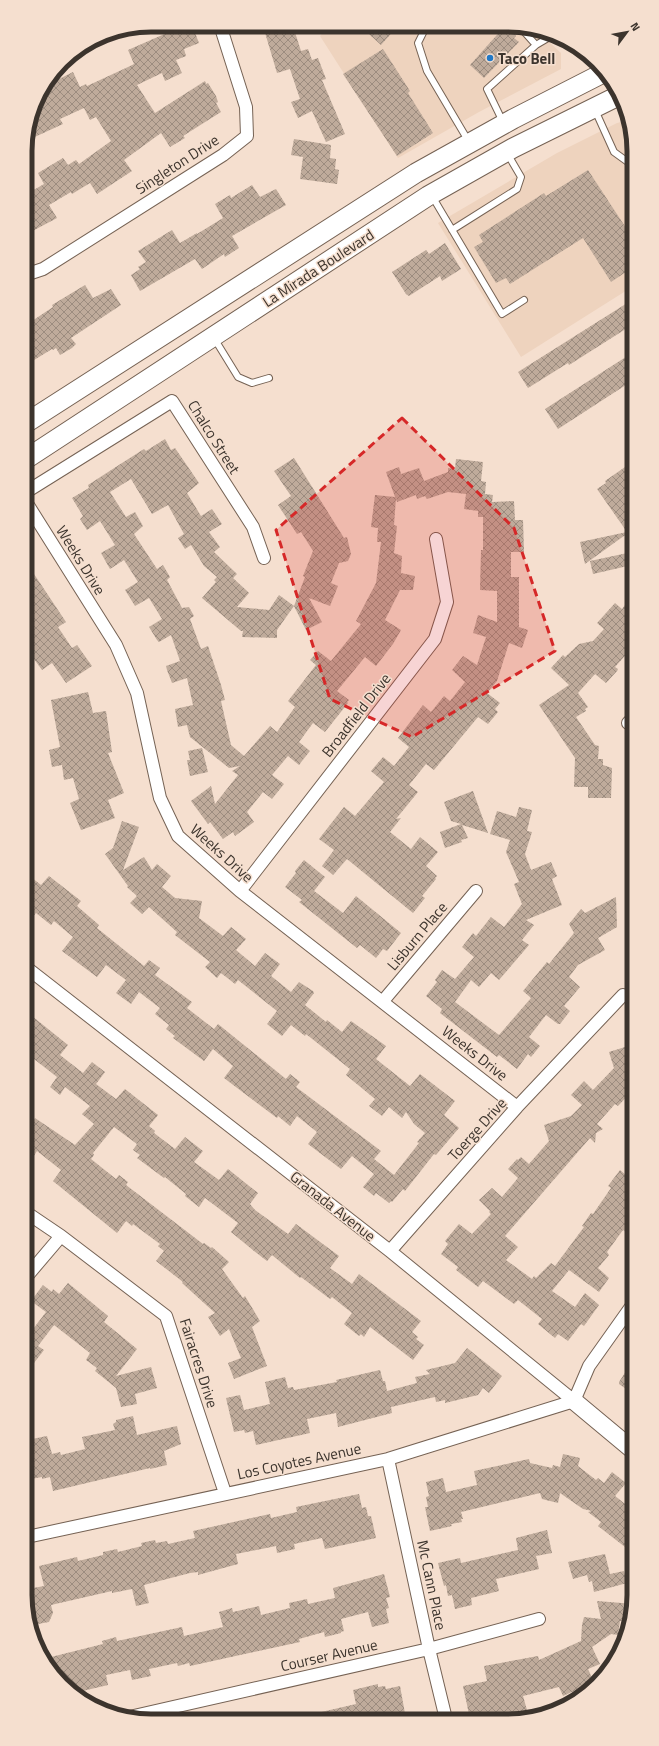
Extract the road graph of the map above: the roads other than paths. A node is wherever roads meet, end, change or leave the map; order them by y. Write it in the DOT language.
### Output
graph roads {
  1 [pos="222,32"];
  2 [pos="424,32"];
  3 [pos="526,33"];
  4 [pos="547,38"];
  5 [pos="536,45"];
  6 [pos="599,75"];
  7 [pos="614,98"];
  8 [pos="594,108"];
  9 [pos="504,124"];
  10 [pos="470,143"];
  11 [pos="506,152"];
  12 [pos="627,161"];
  13 [pos="431,194"];
  14 [pos="452,230"];
  15 [pos="32,273"];
  16 [pos="524,300"];
  17 [pos="213,337"];
  18 [pos="269,378"];
  19 [pos="32,419"];
  20 [pos="32,454"];
  21 [pos="32,488"];
  22 [pos="32,512"];
  23 [pos="436,540"];
  24 [pos="264,558"];
  25 [pos="240,891"];
  26 [pos="476,891"];
  27 [pos="32,973"];
  28 [pos="622,995"];
  29 [pos="383,1001"];
  30 [pos="517,1107"];
  31 [pos="32,1216"];
  32 [pos="61,1236"];
  33 [pos="390,1251"];
  34 [pos="32,1270"];
  35 [pos="627,1312"];
  36 [pos="574,1401"];
  37 [pos="627,1445"];
  38 [pos="388,1459"];
  39 [pos="225,1493"];
  40 [pos="32,1536"];
  41 [pos="539,1619"];
  42 [pos="429,1649"];
  43 [pos="143,1714"];
  44 [pos="445,1714"];
  1 -- 15 [label="street, Singleton Drive"];
  2 -- 10 [label="lane"];
  3 -- 5 [label="lane"];
  4 -- 5 [label="lane"];
  5 -- 9 [label="lane"];
  6 -- 9 [label="main road, La Mirada Boulevard"];
  7 -- 8 [label="main road, La Mirada Boulevard"];
  8 -- 11 [label="main road, La Mirada Boulevard"];
  8 -- 12 [label="lane"];
  9 -- 10 [label="main road, La Mirada Boulevard"];
  10 -- 19 [label="main road, La Mirada Boulevard"];
  11 -- 13 [label="main road, La Mirada Boulevard"];
  11 -- 14 [label="lane"];
  13 -- 14 [label="lane"];
  13 -- 17 [label="main road, La Mirada Boulevard"];
  14 -- 16 [label="lane"];
  17 -- 18 [label="lane"];
  17 -- 20 [label="main road, La Mirada Boulevard"];
  21 -- 24 [label="street, Chalco Street"];
  22 -- 25 [label="street, Weeks Drive"];
  23 -- 25 [label="street, Broadfield Drive"];
  25 -- 29 [label="street, Weeks Drive"];
  26 -- 29 [label="street, Lisburn Place"];
  27 -- 33 [label="street, Granada Avenue"];
  28 -- 30 [label="street, Toerge Drive"];
  29 -- 30 [label="street, Weeks Drive"];
  30 -- 33 [label="street, Toerge Drive"];
  31 -- 32 [label="street, Fairacres Drive"];
  32 -- 34 [label="street"];
  32 -- 39 [label="street, Fairacres Drive"];
  33 -- 36 [label="street, Granada Avenue"];
  35 -- 36 [label="street"];
  36 -- 37 [label="street, Granada Avenue"];
  36 -- 38 [label="street, Los Coyotes Avenue"];
  38 -- 39 [label="street, Los Coyotes Avenue"];
  38 -- 42 [label="street, Mc Cann Place"];
  39 -- 40 [label="street, Los Coyotes Avenue"];
  41 -- 42 [label="street, Courser Avenue"];
  42 -- 43 [label="street, Courser Avenue"];
  42 -- 44 [label="street, Mc Cann Place"];
}
